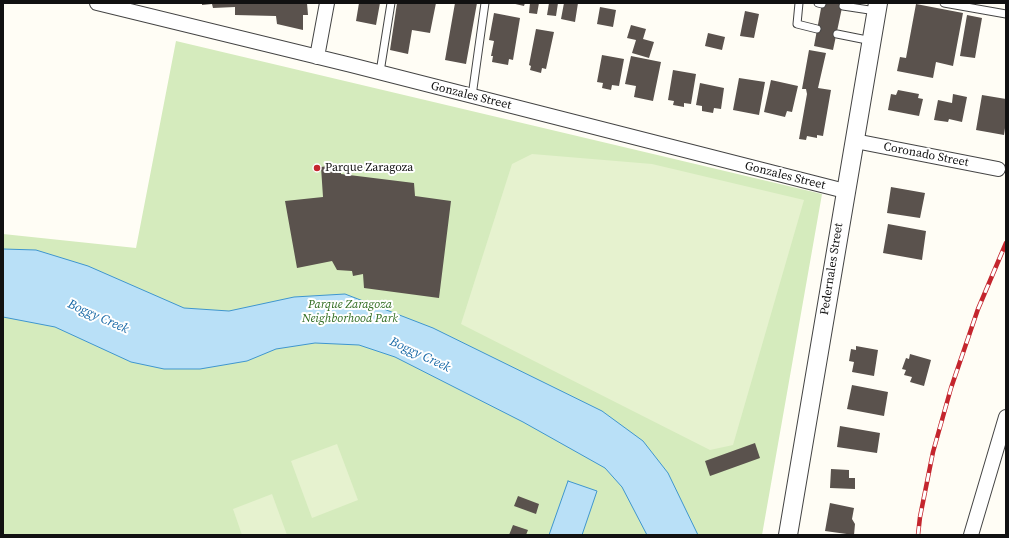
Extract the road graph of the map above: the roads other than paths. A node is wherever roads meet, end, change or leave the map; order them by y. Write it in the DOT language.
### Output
graph roads {
  1 [pos="97,3"];
  2 [pos="327,3"];
  3 [pos="391,3"];
  4 [pos="485,3"];
  5 [pos="799,3"];
  6 [pos="818,3"];
  7 [pos="944,3"];
  8 [pos="822,4"];
  9 [pos="843,6"];
  10 [pos="877,7"];
  11 [pos="1006,14"];
  12 [pos="817,29"];
  13 [pos="837,34"];
  14 [pos="872,40"];
  15 [pos="318,56"];
  16 [pos="380,72"];
  17 [pos="472,96"];
  18 [pos="855,141"];
  19 [pos="998,170"];
  20 [pos="845,191"];
  21 [pos="1006,417"];
  22 [pos="788,535"];
  23 [pos="971,535"];
  1 -- 15 [label="street, Gonzales Street"];
  2 -- 15 [label="street"];
  3 -- 16 [label="lane"];
  4 -- 17 [label="lane"];
  5 -- 12 [label="lane"];
  6 -- 8 [label="lane"];
  7 -- 11 [label="lane"];
  9 -- 10 [label="lane"];
  10 -- 14 [label="street, Pedernales Street"];
  13 -- 14 [label="lane"];
  14 -- 18 [label="street, Pedernales Street"];
  15 -- 16 [label="street, Gonzales Street"];
  16 -- 17 [label="street, Gonzales Street"];
  17 -- 20 [label="street, Gonzales Street"];
  18 -- 19 [label="street, Coronado Street"];
  18 -- 20 [label="street, Pedernales Street"];
  20 -- 22 [label="street, Pedernales Street"];
  21 -- 23 [label="street"];
}
